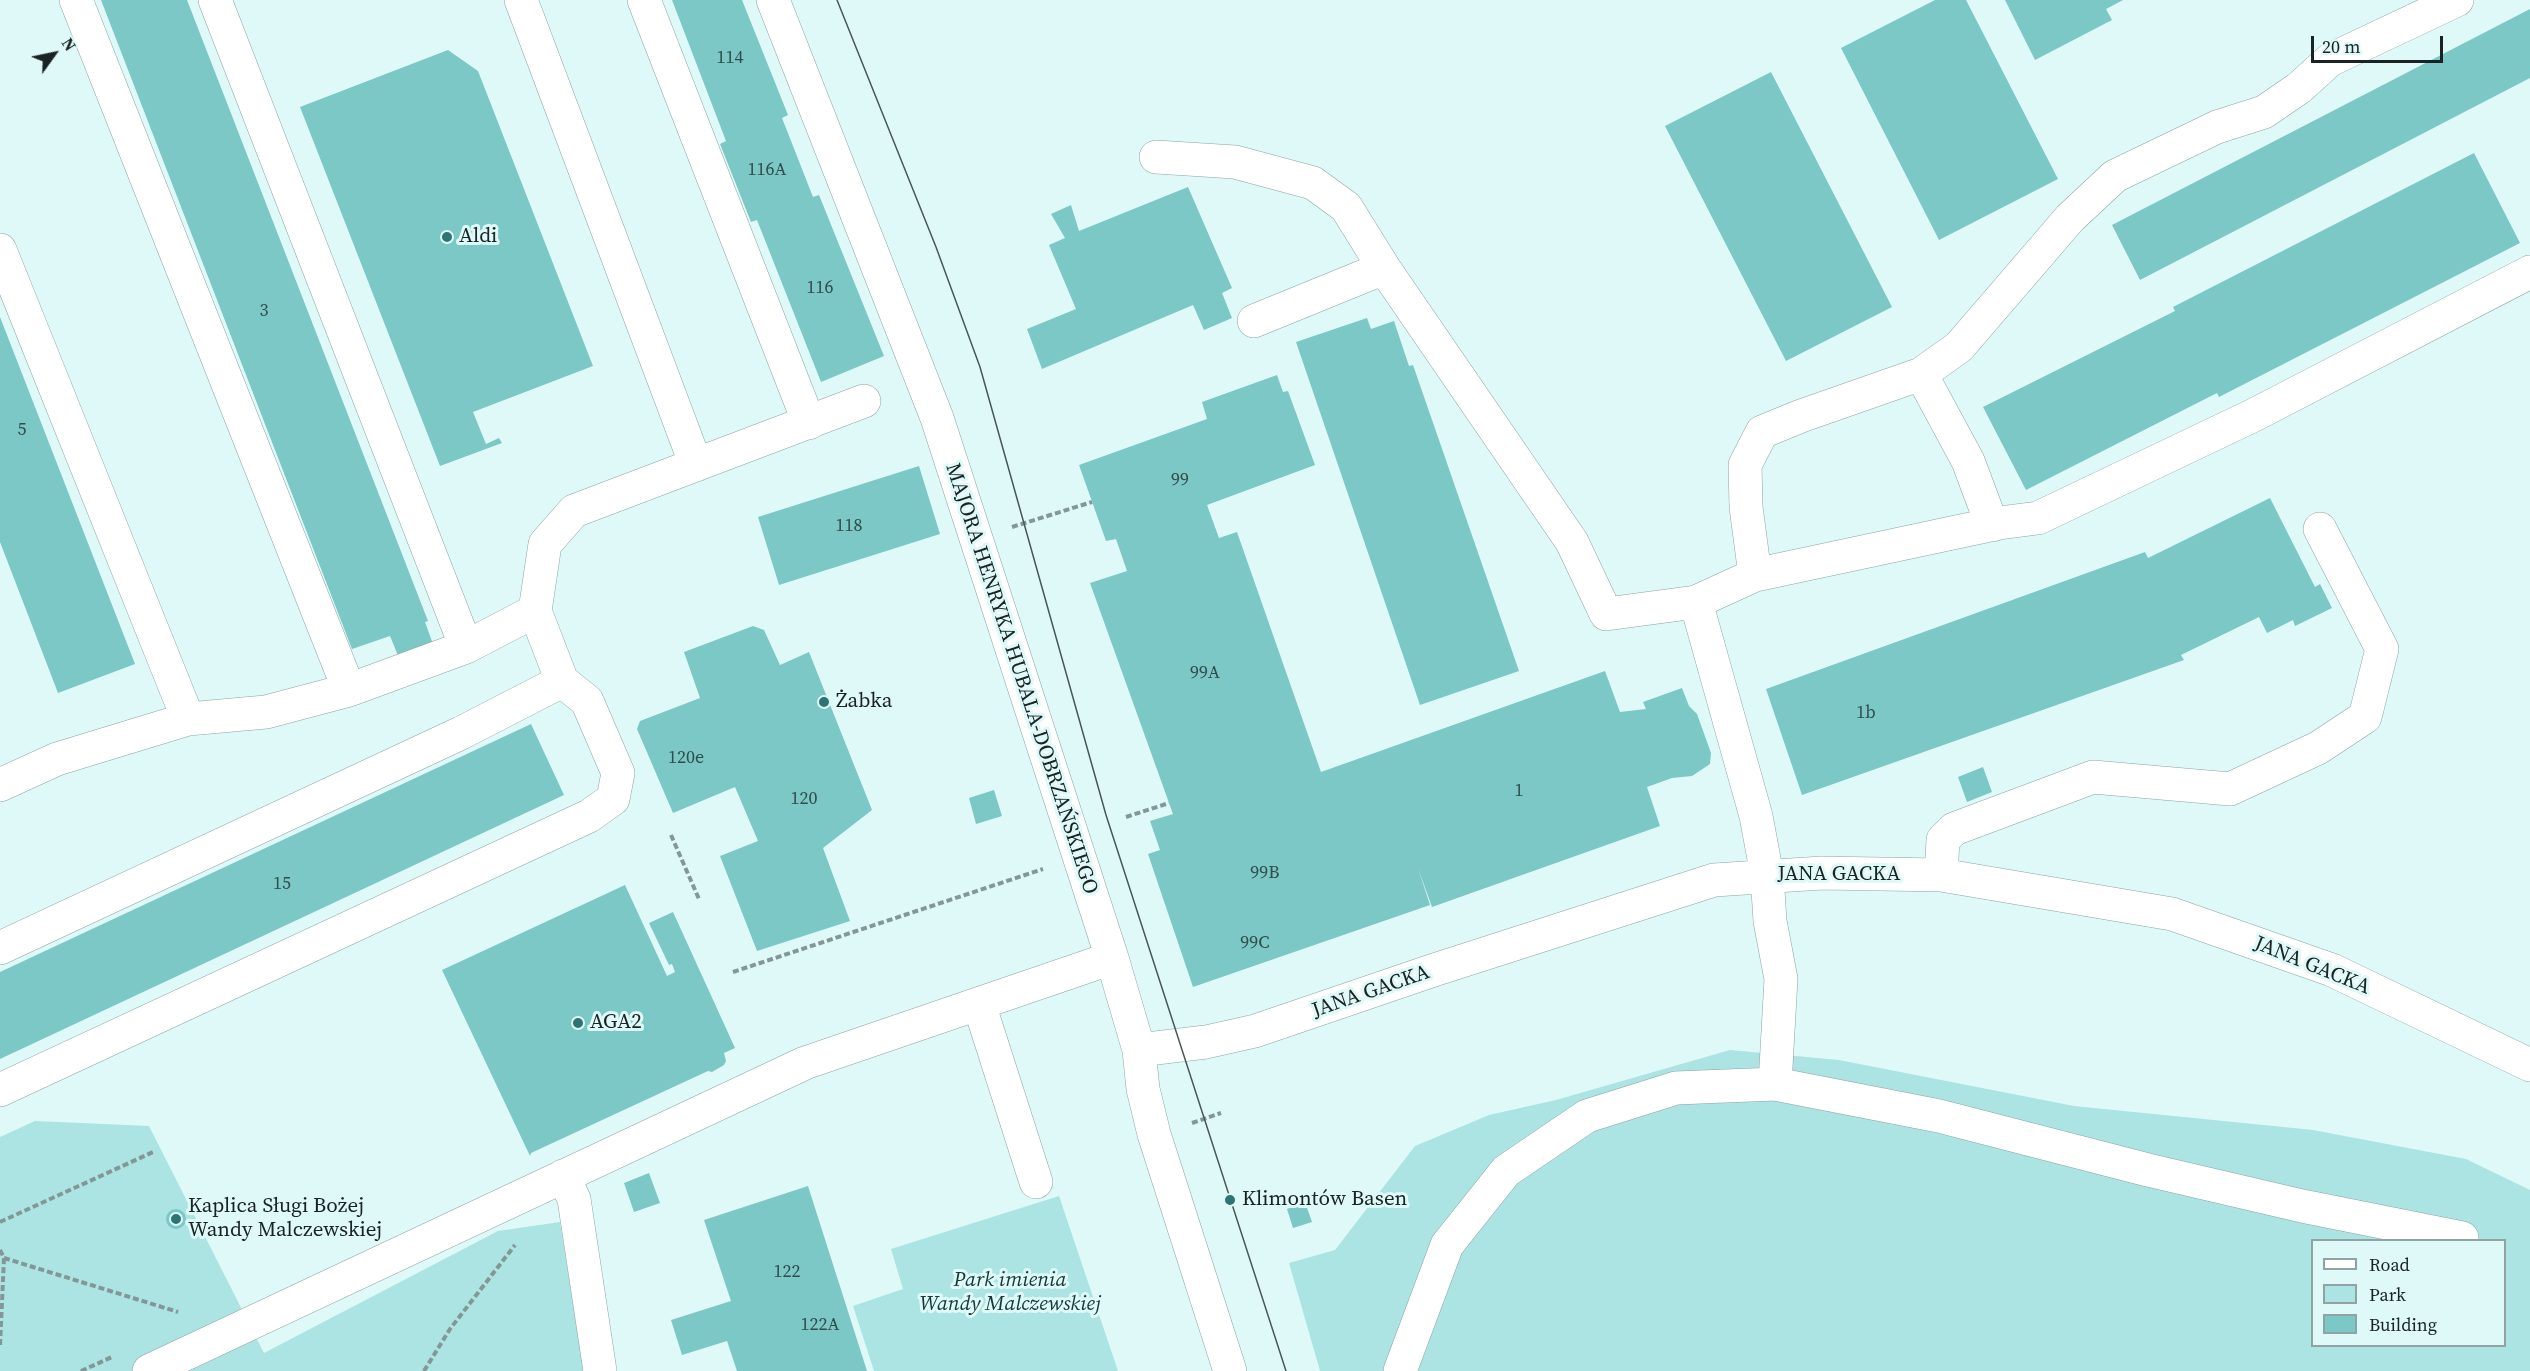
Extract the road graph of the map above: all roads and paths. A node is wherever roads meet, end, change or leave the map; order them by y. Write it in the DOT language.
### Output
graph roads {
  1 [pos="76,0"];
  2 [pos="215,0"];
  3 [pos="521,0"];
  4 [pos="644,0"];
  5 [pos="773,0"];
  6 [pos="2457,0"];
  7 [pos="1156,158"];
  8 [pos="0,250"];
  9 [pos="1384,268"];
  10 [pos="2530,272"];
  11 [pos="1254,321"];
  12 [pos="1921,374"];
  13 [pos="864,401"];
  14 [pos="808,423"];
  15 [pos="696,465"];
  16 [pos="1092,502"];
  17 [pos="1992,525"];
  18 [pos="1007,529"];
  19 [pos="2320,529"];
  20 [pos="1755,575"];
  21 [pos="1696,602"];
  22 [pos="535,610"];
  23 [pos="466,646"];
  24 [pos="562,681"];
  25 [pos="349,690"];
  26 [pos="188,719"];
  27 [pos="0,785"];
  28 [pos="1169,803"];
  29 [pos="1126,817"];
  30 [pos="671,835"];
  31 [pos="1044,868"];
  32 [pos="1767,875"];
  33 [pos="1941,875"];
  34 [pos="699,899"];
  35 [pos="0,948"];
  36 [pos="1112,958"];
  37 [pos="733,972"];
  38 [pos="979,1004"];
  39 [pos="1139,1050"];
  40 [pos="2530,1065"];
  41 [pos="1775,1084"];
  42 [pos="0,1090"];
  43 [pos="153,1152"];
  44 [pos="563,1176"];
  45 [pos="1036,1182"];
  46 [pos="0,1222"];
  47 [pos="522,1235"];
  48 [pos="2462,1238"];
  49 [pos="0,1250"];
  50 [pos="4,1258"];
  51 [pos="186,1314"];
  52 [pos="0,1346"];
  53 [pos="148,1371"];
  54 [pos="424,1371"];
  55 [pos="600,1371"];
  56 [pos="1230,1371"];
  57 [pos="1400,1371"];
  1 -- 25 [label="street"];
  2 -- 23 [label="street"];
  3 -- 15 [label="street"];
  4 -- 14 [label="street"];
  5 -- 36 [label="street, MAJORA HENRYKA HUBALA-DOBRZAŃSKIEGO"];
  6 -- 12 [label="street"];
  7 -- 9 [label="street"];
  8 -- 26 [label="street"];
  9 -- 11 [label="street"];
  9 -- 21 [label="street"];
  10 -- 17 [label="street"];
  12 -- 17 [label="street"];
  12 -- 20 [label="street"];
  13 -- 14 [label="street"];
  14 -- 15 [label="street"];
  15 -- 22 [label="street"];
  16 -- 18 [label="path"];
  17 -- 20 [label="street"];
  19 -- 33 [label="street"];
  20 -- 21 [label="street"];
  21 -- 32 [label="street"];
  22 -- 23 [label="street"];
  22 -- 24 [label="street"];
  23 -- 25 [label="street"];
  24 -- 35 [label="street"];
  24 -- 42 [label="street"];
  25 -- 26 [label="street"];
  26 -- 27 [label="street"];
  28 -- 29 [label="path"];
  30 -- 34 [label="path"];
  31 -- 37 [label="path"];
  32 -- 33 [label="street, JANA GACKA"];
  32 -- 39 [label="street, JANA GACKA"];
  32 -- 41 [label="street"];
  33 -- 40 [label="street, JANA GACKA"];
  36 -- 38 [label="street"];
  36 -- 39 [label="street, MAJORA HENRYKA HUBALA-DOBRZAŃSKIEGO"];
  38 -- 44 [label="street"];
  38 -- 45 [label="street"];
  39 -- 56 [label="street, MAJORA HENRYKA HUBALA-DOBRZAŃSKIEGO"];
  41 -- 48 [label="street"];
  41 -- 57 [label="street"];
  43 -- 46 [label="path"];
  44 -- 53 [label="street"];
  44 -- 55 [label="street"];
  47 -- 54 [label="path"];
  49 -- 50 [label="path"];
  50 -- 51 [label="path"];
  50 -- 52 [label="path"];
}
